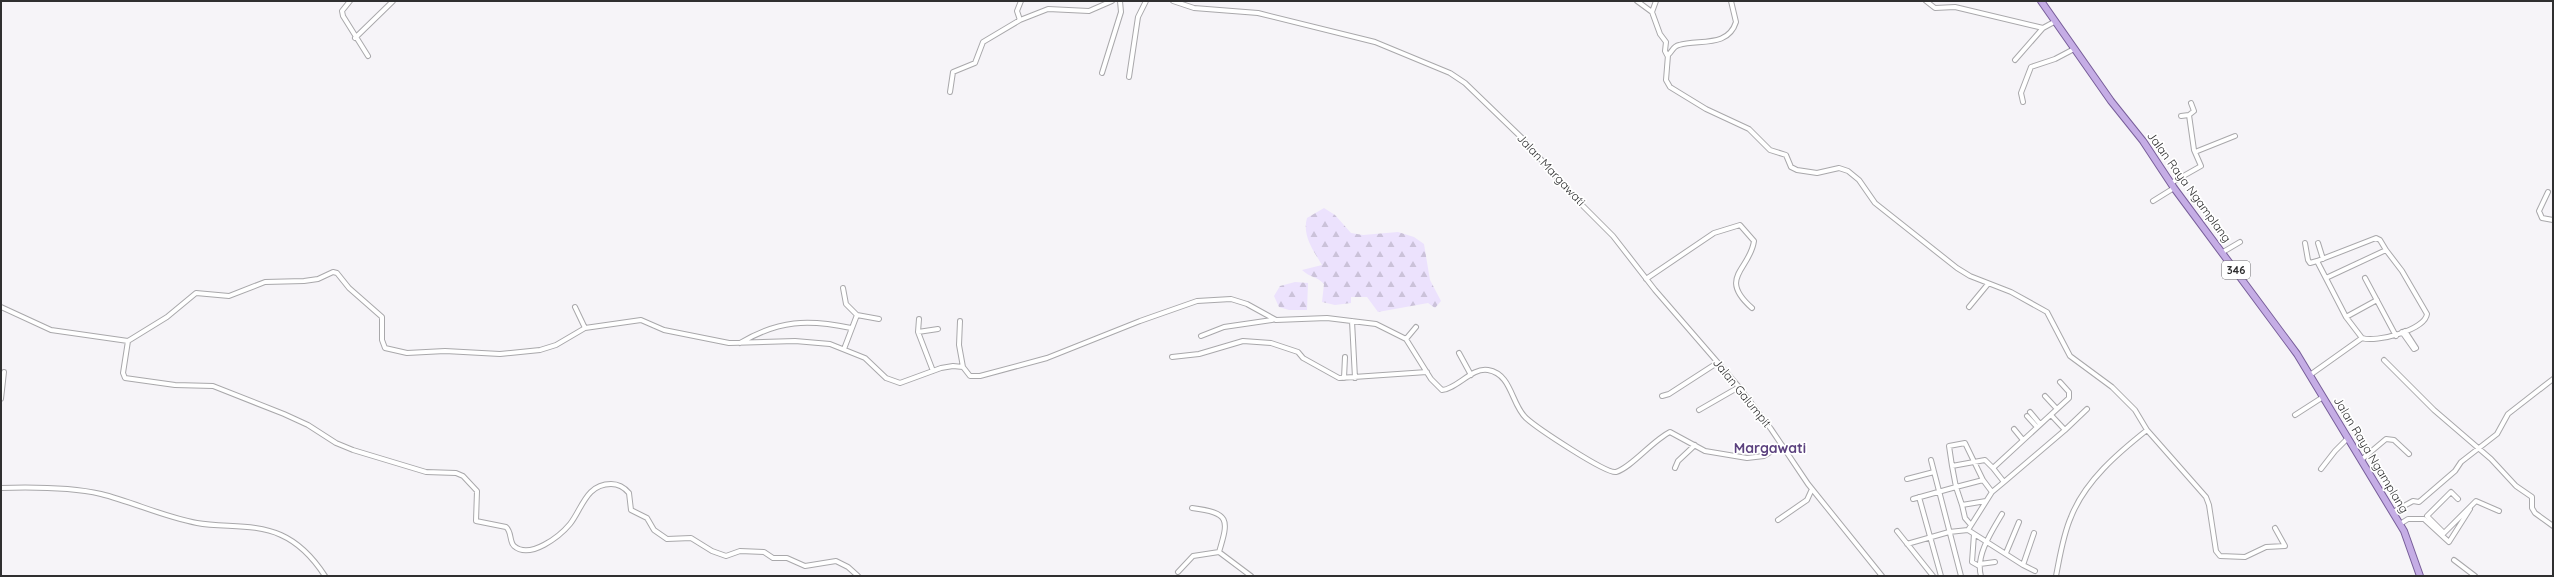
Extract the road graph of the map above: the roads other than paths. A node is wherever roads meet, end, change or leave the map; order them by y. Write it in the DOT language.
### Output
graph roads {
  1 [pos="350,1"];
  2 [pos="393,1"];
  3 [pos="1021,1"];
  4 [pos="1112,1"];
  5 [pos="1120,1"];
  6 [pos="1146,1"];
  7 [pos="1173,1"];
  8 [pos="1637,1"];
  9 [pos="1656,1"];
  10 [pos="1731,1"];
  11 [pos="1926,1"];
  12 [pos="2041,1"];
  13 [pos="1652,12"];
  14 [pos="2052,19"];
  15 [pos="1020,20"];
  16 [pos="2043,28"];
  17 [pos="355,38"];
  18 [pos="2074,49"];
  19 [pos="368,56"];
  20 [pos="1667,56"];
  21 [pos="2014,60"];
  22 [pos="1102,73"];
  23 [pos="1129,77"];
  24 [pos="950,92"];
  25 [pos="2023,102"];
  26 [pos="2192,103"];
  27 [pos="2189,115"];
  28 [pos="2181,116"];
  29 [pos="2235,136"];
  30 [pos="2195,152"];
  31 [pos="2172,185"];
  32 [pos="2548,192"];
  33 [pos="2153,201"];
  34 [pos="2553,220"];
  35 [pos="2240,242"];
  36 [pos="2305,243"];
  37 [pos="2318,243"];
  38 [pos="2386,250"];
  39 [pos="2222,252"];
  40 [pos="2323,259"];
  41 [pos="2317,261"];
  42 [pos="2326,278"];
  43 [pos="2365,278"];
  44 [pos="1646,279"];
  45 [pos="1987,287"];
  46 [pos="842,288"];
  47 [pos="1655,290"];
  48 [pos="2377,300"];
  49 [pos="1,307"];
  50 [pos="575,307"];
  51 [pos="1969,307"];
  52 [pos="1752,308"];
  53 [pos="857,314"];
  54 [pos="2346,317"];
  55 [pos="879,319"];
  56 [pos="919,319"];
  57 [pos="1272,320"];
  58 [pos="960,321"];
  59 [pos="1352,321"];
  60 [pos="1416,327"];
  61 [pos="585,328"];
  62 [pos="851,328"];
  63 [pos="938,329"];
  64 [pos="918,332"];
  65 [pos="1201,336"];
  66 [pos="2396,336"];
  67 [pos="2362,338"];
  68 [pos="1406,339"];
  69 [pos="128,341"];
  70 [pos="740,344"];
  71 [pos="844,349"];
  72 [pos="1459,353"];
  73 [pos="1172,357"];
  74 [pos="1345,357"];
  75 [pos="2384,360"];
  76 [pos="1717,363"];
  77 [pos="963,367"];
  78 [pos="933,371"];
  79 [pos="4,372"];
  80 [pos="1427,372"];
  81 [pos="1470,375"];
  82 [pos="2310,376"];
  83 [pos="1344,378"];
  84 [pos="1355,378"];
  85 [pos="2553,379"];
  86 [pos="2060,382"];
  87 [pos="1739,388"];
  88 [pos="1662,396"];
  89 [pos="2046,396"];
  90 [pos="2323,397"];
  91 [pos="1,400"];
  92 [pos="2057,409"];
  93 [pos="2087,409"];
  94 [pos="1699,410"];
  95 [pos="2030,412"];
  96 [pos="2051,415"];
  97 [pos="2295,415"];
  98 [pos="2027,416"];
  99 [pos="2038,425"];
  100 [pos="2014,430"];
  101 [pos="2065,430"];
  102 [pos="2147,430"];
  103 [pos="2348,438"];
  104 [pos="2023,440"];
  105 [pos="1695,445"];
  106 [pos="1782,445"];
  107 [pos="2476,448"];
  108 [pos="2409,454"];
  109 [pos="1931,460"];
  110 [pos="2361,460"];
  111 [pos="1973,462"];
  112 [pos="1952,466"];
  113 [pos="1674,468"];
  114 [pos="1993,468"];
  115 [pos="2322,469"];
  116 [pos="1934,472"];
  117 [pos="1907,479"];
  118 [pos="1983,480"];
  119 [pos="2004,482"];
  120 [pos="1956,487"];
  121 [pos="1,488"];
  122 [pos="1812,489"];
  123 [pos="1939,491"];
  124 [pos="1992,492"];
  125 [pos="1918,497"];
  126 [pos="1913,499"];
  127 [pos="2458,499"];
  128 [pos="1986,500"];
  129 [pos="2476,501"];
  130 [pos="1962,505"];
  131 [pos="1192,508"];
  132 [pos="2499,511"];
  133 [pos="2393,512"];
  134 [pos="2002,514"];
  135 [pos="2426,518"];
  136 [pos="1778,520"];
  137 [pos="2019,522"];
  138 [pos="2400,524"];
  139 [pos="1971,525"];
  140 [pos="2553,526"];
  141 [pos="2275,528"];
  142 [pos="1968,530"];
  143 [pos="1897,532"];
  144 [pos="1949,532"];
  145 [pos="2034,533"];
  146 [pos="1974,534"];
  147 [pos="2442,534"];
  148 [pos="1930,538"];
  149 [pos="1986,542"];
  150 [pos="1907,544"];
  151 [pos="1220,552"];
  152 [pos="2006,553"];
  153 [pos="2454,560"];
  154 [pos="1995,562"];
  155 [pos="1980,565"];
  156 [pos="2023,565"];
  157 [pos="2034,571"];
  158 [pos="1178,572"];
  159 [pos="324,576"];
  160 [pos="858,576"];
  161 [pos="1251,576"];
  162 [pos="1882,576"];
  163 [pos="1933,576"];
  164 [pos="1940,576"];
  165 [pos="1961,576"];
  166 [pos="1981,576"];
  167 [pos="2056,576"];
  168 [pos="2420,576"];
  169 [pos="2475,576"];
  1 -- 17 [label="street"];
  2 -- 17 [label="street"];
  3 -- 15 [label="street"];
  4 -- 15 [label="street"];
  5 -- 22 [label="street"];
  6 -- 23 [label="street"];
  7 -- 44 [label="street, Jalan Margawati"];
  8 -- 13 [label="street"];
  9 -- 13 [label="street"];
  10 -- 20 [label="street"];
  11 -- 16 [label="street"];
  12 -- 14 [label="main road, Jalan Raya Ngamplang / 346"];
  13 -- 20 [label="street"];
  14 -- 16 [label="street"];
  14 -- 18 [label="main road, Jalan Raya Ngamplang / 346"];
  15 -- 24 [label="street"];
  16 -- 21 [label="street"];
  17 -- 19 [label="street"];
  18 -- 25 [label="street"];
  18 -- 31 [label="main road, Jalan Raya Ngamplang / 346"];
  20 -- 45 [label="street"];
  26 -- 27 [label="street"];
  27 -- 28 [label="street"];
  27 -- 30 [label="street"];
  29 -- 30 [label="street"];
  30 -- 31 [label="street"];
  31 -- 33 [label="street"];
  31 -- 39 [label="main road, Jalan Raya Ngamplang / 346"];
  32 -- 34 [label="street"];
  35 -- 39 [label="street"];
  36 -- 41 [label="street"];
  37 -- 40 [label="street"];
  38 -- 40 [label="street"];
  38 -- 42 [label="street"];
  38 -- 66 [label="street"];
  39 -- 82 [label="main road, Jalan Raya Ngamplang / 346"];
  40 -- 41 [label="street"];
  41 -- 42 [label="street"];
  42 -- 54 [label="street"];
  43 -- 48 [label="street"];
  44 -- 47 [label="street, Jalan Margawati"];
  44 -- 52 [label="street"];
  45 -- 51 [label="street"];
  45 -- 102 [label="street"];
  46 -- 53 [label="street"];
  47 -- 76 [label="street, Jalan Galumpit"];
  48 -- 54 [label="street"];
  48 -- 66 [label="street"];
  49 -- 69 [label="street"];
  50 -- 61 [label="street"];
  53 -- 55 [label="street"];
  53 -- 62 [label="street"];
  54 -- 67 [label="street"];
  56 -- 64 [label="street"];
  57 -- 59 [label="street"];
  57 -- 65 [label="street"];
  57 -- 77 [label="street"];
  58 -- 77 [label="street"];
  59 -- 68 [label="street"];
  59 -- 84 [label="street"];
  60 -- 68 [label="street"];
  61 -- 69 [label="street"];
  61 -- 70 [label="street"];
  62 -- 70 [label="street"];
  62 -- 71 [label="street"];
  63 -- 64 [label="street"];
  64 -- 78 [label="street"];
  66 -- 67 [label="street"];
  67 -- 82 [label="street"];
  68 -- 80 [label="street"];
  69 -- 160 [label="street"];
  70 -- 71 [label="street"];
  71 -- 78 [label="street"];
  72 -- 81 [label="street"];
  73 -- 83 [label="street"];
  74 -- 83 [label="street"];
  75 -- 107 [label="street"];
  76 -- 87 [label="street, Jalan Galumpit"];
  76 -- 88 [label="street"];
  77 -- 78 [label="street"];
  79 -- 91 [label="street"];
  80 -- 81 [label="street"];
  80 -- 84 [label="street"];
  81 -- 105 [label="street"];
  82 -- 90 [label="main road, Jalan Raya Ngamplang / 346"];
  83 -- 84 [label="street"];
  85 -- 107 [label="street"];
  86 -- 92 [label="street"];
  87 -- 94 [label="street"];
  87 -- 106 [label="street, Jalan Galumpit"];
  89 -- 92 [label="street"];
  90 -- 97 [label="street"];
  90 -- 103 [label="main road, Jalan Raya Ngamplang / 346"];
  92 -- 96 [label="street"];
  93 -- 101 [label="street"];
  95 -- 99 [label="street"];
  96 -- 99 [label="street"];
  96 -- 101 [label="street"];
  98 -- 99 [label="street"];
  99 -- 104 [label="street"];
  100 -- 104 [label="street"];
  101 -- 119 [label="street"];
  102 -- 141 [label="street"];
  102 -- 167 [label="street"];
  103 -- 110 [label="main road, Jalan Raya Ngamplang / 346"];
  103 -- 115 [label="street"];
  104 -- 114 [label="street"];
  105 -- 106 [label="street"];
  105 -- 113 [label="street"];
  106 -- 122 [label="street, Jalan Galumpit"];
  107 -- 133 [label="street"];
  107 -- 140 [label="street"];
  108 -- 110 [label="street"];
  109 -- 116 [label="street"];
  110 -- 133 [label="main road, Jalan Raya Ngamplang / 346"];
  111 -- 112 [label="street"];
  111 -- 112 [label="street"];
  111 -- 114 [label="street"];
  111 -- 118 [label="street"];
  112 -- 120 [label="street"];
  114 -- 119 [label="street"];
  116 -- 117 [label="street"];
  116 -- 123 [label="street"];
  118 -- 120 [label="street"];
  118 -- 124 [label="street"];
  119 -- 124 [label="street"];
  120 -- 123 [label="street"];
  120 -- 130 [label="street"];
  121 -- 159 [label="street"];
  122 -- 136 [label="street"];
  122 -- 162 [label="street, Jalan Galumpit"];
  123 -- 125 [label="street"];
  123 -- 144 [label="street"];
  124 -- 128 [label="street"];
  125 -- 126 [label="street"];
  125 -- 148 [label="street"];
  127 -- 135 [label="street"];
  128 -- 130 [label="street"];
  128 -- 139 [label="street"];
  129 -- 132 [label="street"];
  129 -- 147 [label="street"];
  129 -- 147 [label="street"];
  130 -- 139 [label="street"];
  131 -- 151 [label="street"];
  133 -- 138 [label="main road, Jalan Raya Ngamplang / 346"];
  134 -- 149 [label="street"];
  135 -- 138 [label="street"];
  135 -- 147 [label="street"];
  137 -- 152 [label="street"];
  138 -- 168 [label="main road, Jalan Raya Ngamplang / 346"];
  139 -- 142 [label="street"];
  142 -- 144 [label="street"];
  142 -- 146 [label="street"];
  143 -- 150 [label="street"];
  144 -- 148 [label="street"];
  144 -- 165 [label="street"];
  145 -- 156 [label="street"];
  146 -- 149 [label="street"];
  146 -- 155 [label="street"];
  148 -- 150 [label="street"];
  148 -- 164 [label="street"];
  149 -- 152 [label="street"];
  149 -- 155 [label="street"];
  150 -- 163 [label="street"];
  151 -- 158 [label="street"];
  151 -- 161 [label="street"];
  152 -- 156 [label="street"];
  153 -- 169 [label="street"];
  154 -- 155 [label="street"];
  155 -- 166 [label="street"];
  156 -- 157 [label="street"];
}
